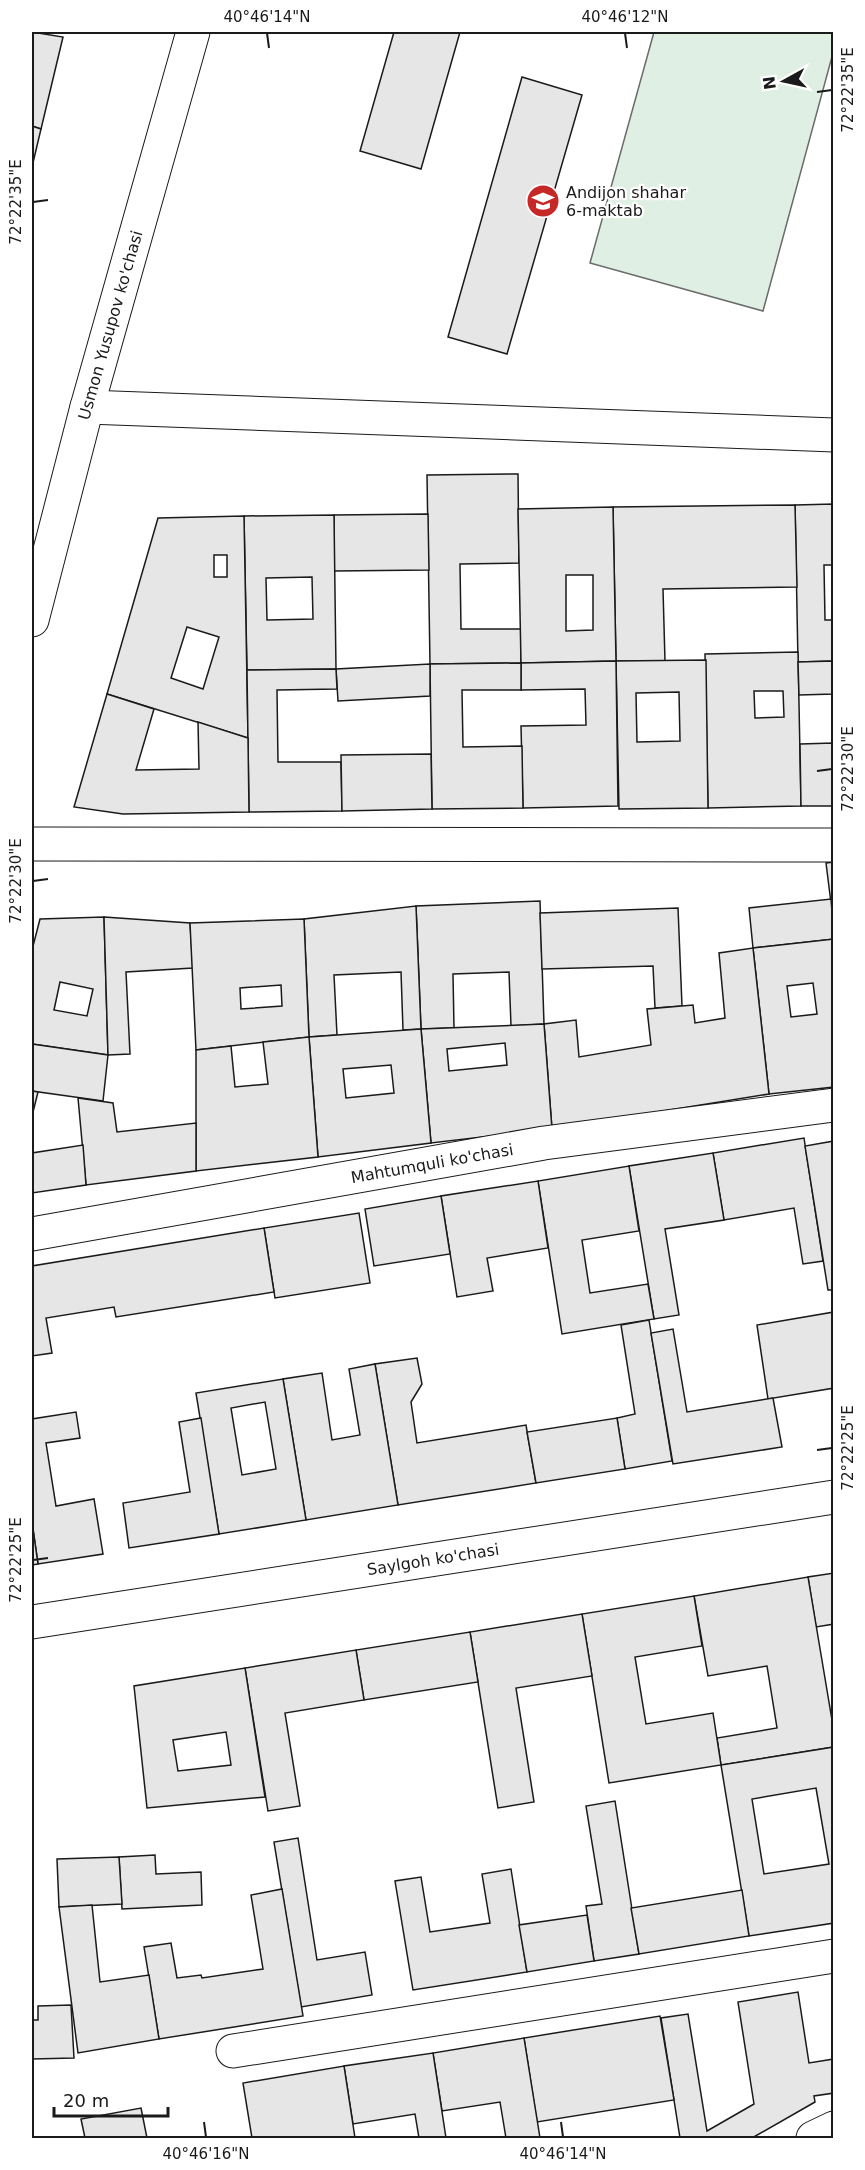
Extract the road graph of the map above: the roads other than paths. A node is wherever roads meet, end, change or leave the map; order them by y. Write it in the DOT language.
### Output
graph roads {
  1 [pos="192,32"];
  2 [pos="87,407"];
  3 [pos="834,435"];
  4 [pos="32,620"];
  5 [pos="32,844"];
  6 [pos="834,844"];
  7 [pos="834,1105"];
  8 [pos="32,1234"];
  9 [pos="834,1497"];
  10 [pos="32,1622"];
  11 [pos="834,1956"];
  12 [pos="233,2051"];
  13 [pos="834,2128"];
  14 [pos="813,2139"];
  1 -- 2 [label="street, Usmon Yusupov ko'chasi"];
  2 -- 3 [label="street"];
  2 -- 4 [label="street, Usmon Yusupov ko'chasi"];
  5 -- 6 [label="street"];
  7 -- 8 [label="street, Mahtumquli ko'chasi"];
  9 -- 10 [label="street, Saylgoh ko'chasi"];
  11 -- 12 [label="street"];
  13 -- 14 [label="street"];
}
